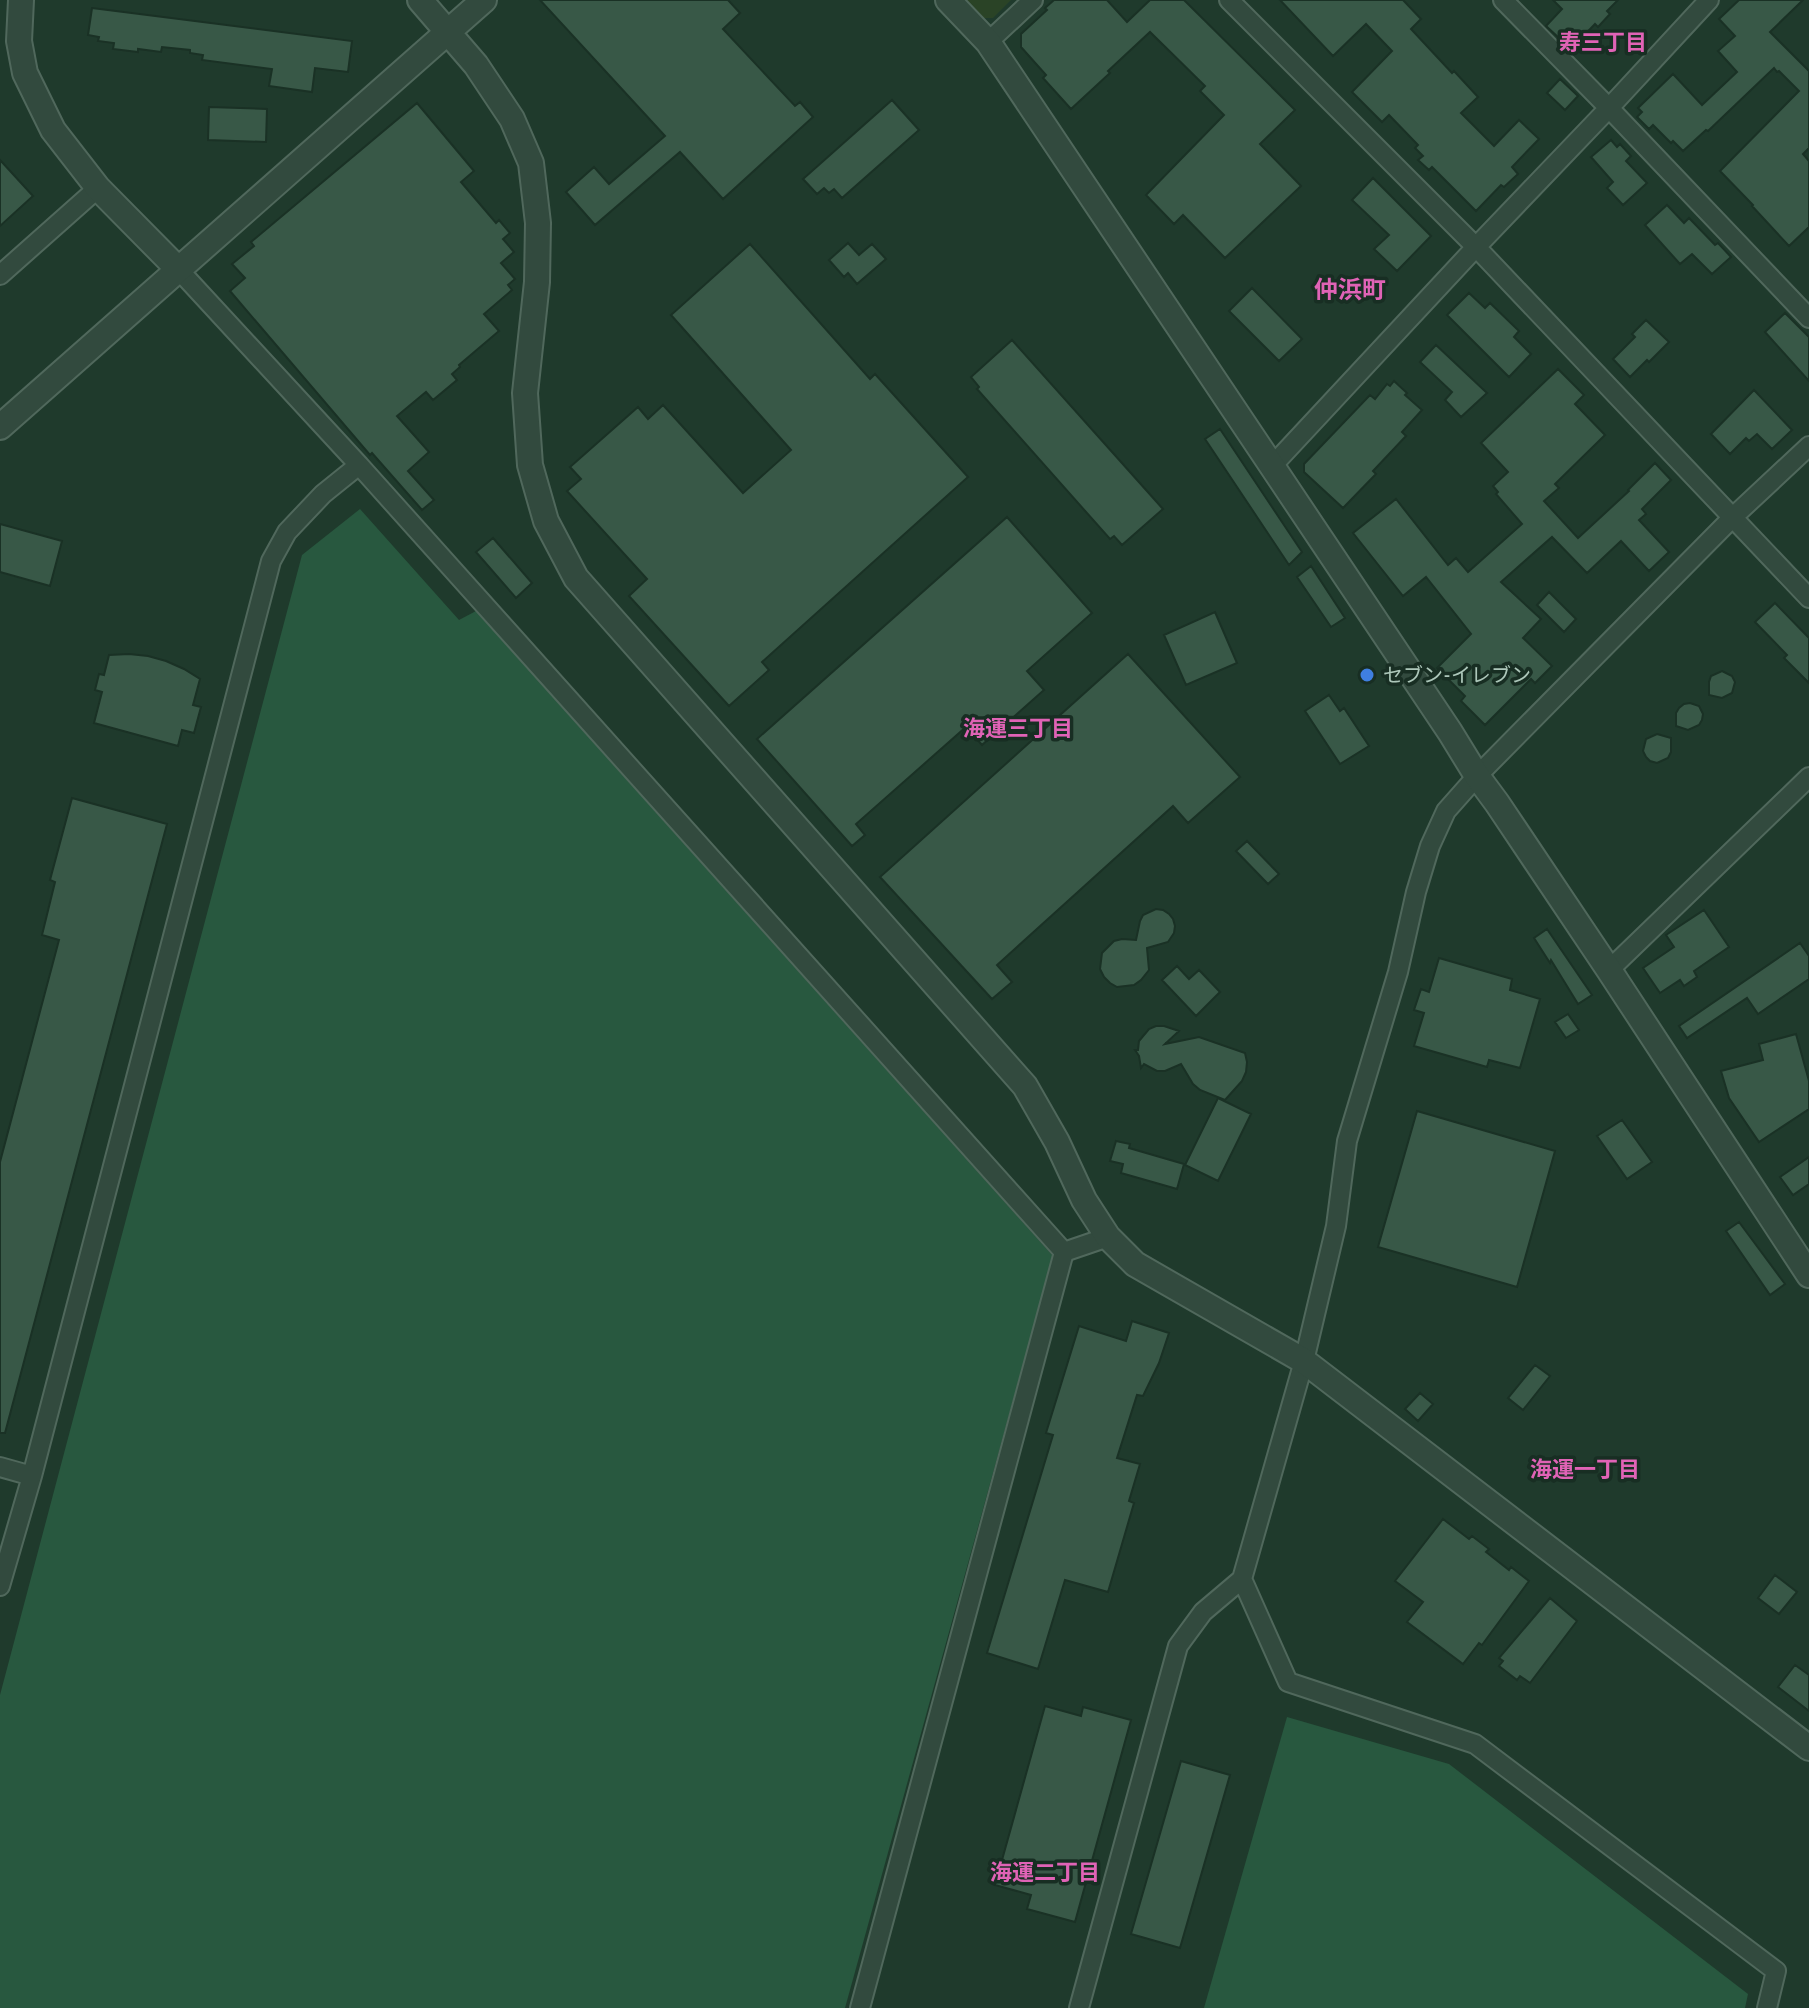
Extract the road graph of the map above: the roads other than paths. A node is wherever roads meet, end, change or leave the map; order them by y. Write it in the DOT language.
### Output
graph roads {
  1 [pos="21,0"];
  2 [pos="420,0"];
  3 [pos="484,0"];
  4 [pos="948,0"];
  5 [pos="1033,0"];
  6 [pos="1229,0"];
  7 [pos="1503,0"];
  8 [pos="1709,0"];
  9 [pos="449,32"];
  10 [pos="988,42"];
  11 [pos="1609,108"];
  12 [pos="98,188"];
  13 [pos="1476,247"];
  14 [pos="178,269"];
  15 [pos="0,275"];
  16 [pos="1809,318"];
  17 [pos="0,427"];
  18 [pos="1809,446"];
  19 [pos="359,465"];
  20 [pos="1272,466"];
  21 [pos="1733,517"];
  22 [pos="1809,598"];
  23 [pos="1477,776"];
  24 [pos="1809,777"];
  25 [pos="1609,970"];
  26 [pos="1108,1237"];
  27 [pos="1064,1252"];
  28 [pos="1809,1275"];
  29 [pos="1304,1361"];
  30 [pos="0,1467"];
  31 [pos="32,1476"];
  32 [pos="1242,1579"];
  33 [pos="0,1586"];
  34 [pos="1809,1748"];
  35 [pos="860,2008"];
  36 [pos="1079,2008"];
  37 [pos="1767,2008"];
  1 -- 12 [label="street"];
  2 -- 9 [label="street"];
  3 -- 9 [label="street"];
  4 -- 10 [label="street"];
  5 -- 10 [label="street"];
  6 -- 13 [label="street"];
  7 -- 11 [label="street"];
  8 -- 11 [label="street"];
  9 -- 14 [label="street"];
  9 -- 26 [label="street"];
  10 -- 20 [label="street"];
  11 -- 13 [label="street"];
  11 -- 16 [label="street"];
  12 -- 14 [label="street"];
  12 -- 15 [label="street"];
  13 -- 20 [label="street"];
  13 -- 21 [label="street"];
  14 -- 17 [label="street"];
  14 -- 19 [label="street"];
  18 -- 21 [label="street"];
  19 -- 27 [label="street"];
  19 -- 31 [label="street"];
  20 -- 23 [label="street"];
  21 -- 22 [label="street"];
  21 -- 23 [label="street"];
  23 -- 25 [label="street"];
  23 -- 29 [label="street"];
  24 -- 25 [label="street"];
  25 -- 28 [label="street"];
  26 -- 27 [label="street"];
  26 -- 29 [label="street"];
  27 -- 35 [label="street"];
  29 -- 32 [label="street"];
  29 -- 34 [label="street"];
  30 -- 31 [label="street"];
  31 -- 33 [label="street"];
  32 -- 36 [label="street"];
  32 -- 37 [label="street"];
}
